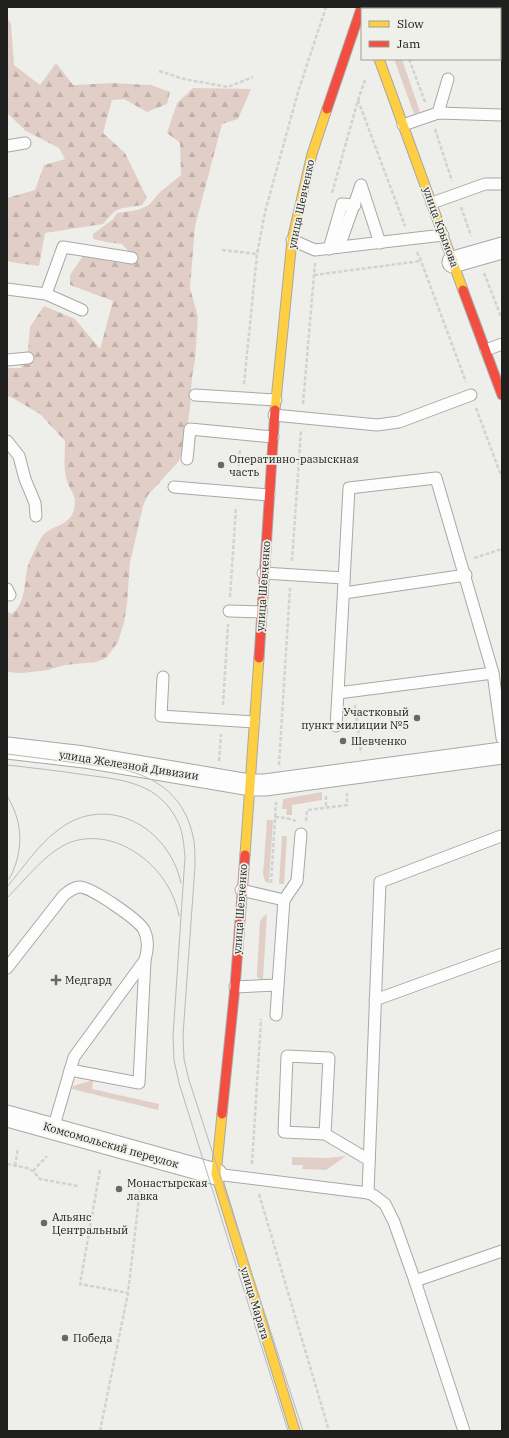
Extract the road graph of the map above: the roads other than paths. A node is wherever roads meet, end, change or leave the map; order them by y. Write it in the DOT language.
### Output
graph roads {
  1 [pos="361,9"];
  2 [pos="379,60"];
  3 [pos="448,79"];
  4 [pos="438,113"];
  5 [pos="502,115"];
  6 [pos="403,125"];
  7 [pos="25,143"];
  8 [pos="7,146"];
  9 [pos="502,184"];
  10 [pos="432,203"];
  11 [pos="443,235"];
  12 [pos="292,240"];
  13 [pos="380,243"];
  14 [pos="334,248"];
  15 [pos="502,248"];
  16 [pos="132,258"];
  17 [pos="453,262"];
  18 [pos="7,289"];
  19 [pos="46,294"];
  20 [pos="82,310"];
  21 [pos="502,344"];
  22 [pos="486,350"];
  23 [pos="28,358"];
  24 [pos="7,360"];
  25 [pos="195,394"];
  26 [pos="471,395"];
  27 [pos="502,395"];
  28 [pos="276,400"];
  29 [pos="274,415"];
  30 [pos="273,437"];
  31 [pos="7,441"];
  32 [pos="187,459"];
  33 [pos="174,487"];
  34 [pos="269,495"];
  35 [pos="36,516"];
  36 [pos="263,573"];
  37 [pos="466,575"];
  38 [pos="344,578"];
  39 [pos="344,593"];
  40 [pos="229,611"];
  41 [pos="261,612"];
  42 [pos="493,673"];
  43 [pos="163,677"];
  44 [pos="338,693"];
  45 [pos="254,722"];
  46 [pos="336,726"];
  47 [pos="502,738"];
  48 [pos="7,748"];
  49 [pos="502,753"];
  50 [pos="250,785"];
  51 [pos="303,830"];
  52 [pos="501,836"];
  53 [pos="241,890"];
  54 [pos="284,900"];
  55 [pos="502,954"];
  56 [pos="145,960"];
  57 [pos="7,968"];
  58 [pos="278,985"];
  59 [pos="234,987"];
  60 [pos="375,1000"];
  61 [pos="276,1015"];
  62 [pos="70,1070"];
  63 [pos="7,1116"];
  64 [pos="53,1128"];
  65 [pos="325,1134"];
  66 [pos="369,1160"];
  67 [pos="216,1174"];
  68 [pos="368,1193"];
  69 [pos="502,1251"];
  70 [pos="415,1281"];
  71 [pos="295,1431"];
  72 [pos="464,1431"];
  1 -- 12 [label="street, улица Шевченко"];
  2 -- 6 [label="street, улица Крымова"];
  3 -- 4 [label="lane"];
  4 -- 5 [label="lane"];
  4 -- 6 [label="lane"];
  6 -- 10 [label="street, улица Крымова"];
  7 -- 8 [label="lane"];
  9 -- 10 [label="lane"];
  10 -- 11 [label="street, улица Крымова"];
  11 -- 13 [label="lane"];
  11 -- 17 [label="street, улица Крымова"];
  12 -- 14 [label="lane"];
  12 -- 28 [label="street, улица Шевченко"];
  13 -- 14 [label="lane"];
  13 -- 14 [label="lane"];
  15 -- 17 [label="street"];
  16 -- 19 [label="lane"];
  17 -- 22 [label="street, улица Крымова"];
  18 -- 19 [label="lane"];
  19 -- 20 [label="lane"];
  21 -- 22 [label="lane"];
  22 -- 27 [label="street, улица Крымова"];
  23 -- 24 [label="lane"];
  25 -- 28 [label="lane"];
  26 -- 29 [label="lane"];
  28 -- 29 [label="street, улица Шевченко"];
  29 -- 30 [label="street, улица Шевченко"];
  30 -- 32 [label="lane"];
  30 -- 34 [label="street, улица Шевченко"];
  31 -- 35 [label="lane"];
  33 -- 34 [label="lane"];
  34 -- 36 [label="street, улица Шевченко"];
  36 -- 38 [label="lane"];
  36 -- 41 [label="street, улица Шевченко"];
  37 -- 38 [label="lane"];
  37 -- 39 [label="lane"];
  37 -- 42 [label="lane"];
  38 -- 39 [label="lane"];
  39 -- 44 [label="lane"];
  40 -- 41 [label="lane"];
  41 -- 45 [label="street, улица Шевченко"];
  42 -- 44 [label="lane"];
  42 -- 47 [label="lane"];
  43 -- 45 [label="lane"];
  44 -- 46 [label="lane"];
  45 -- 50 [label="street, улица Шевченко"];
  48 -- 50 [label="street, улица Железной Дивизии"];
  49 -- 50 [label="street, улица Железной Дивизии"];
  50 -- 53 [label="street, улица Шевченко"];
  51 -- 54 [label="lane"];
  52 -- 60 [label="lane"];
  53 -- 54 [label="lane"];
  53 -- 59 [label="street, улица Шевченко"];
  54 -- 58 [label="lane"];
  55 -- 60 [label="lane"];
  56 -- 57 [label="lane"];
  56 -- 62 [label="lane"];
  56 -- 62 [label="lane"];
  58 -- 59 [label="lane"];
  58 -- 61 [label="lane"];
  59 -- 67 [label="street, улица Шевченко"];
  60 -- 66 [label="lane"];
  62 -- 64 [label="lane"];
  63 -- 64 [label="street, Комсомольский переулок"];
  64 -- 67 [label="street, Комсомольский переулок"];
  65 -- 65 [label="lane"];
  65 -- 66 [label="lane"];
  66 -- 68 [label="lane"];
  67 -- 68 [label="lane"];
  67 -- 71 [label="street, улица Марата"];
  68 -- 70 [label="lane"];
  69 -- 70 [label="lane"];
  70 -- 72 [label="lane"];
}
